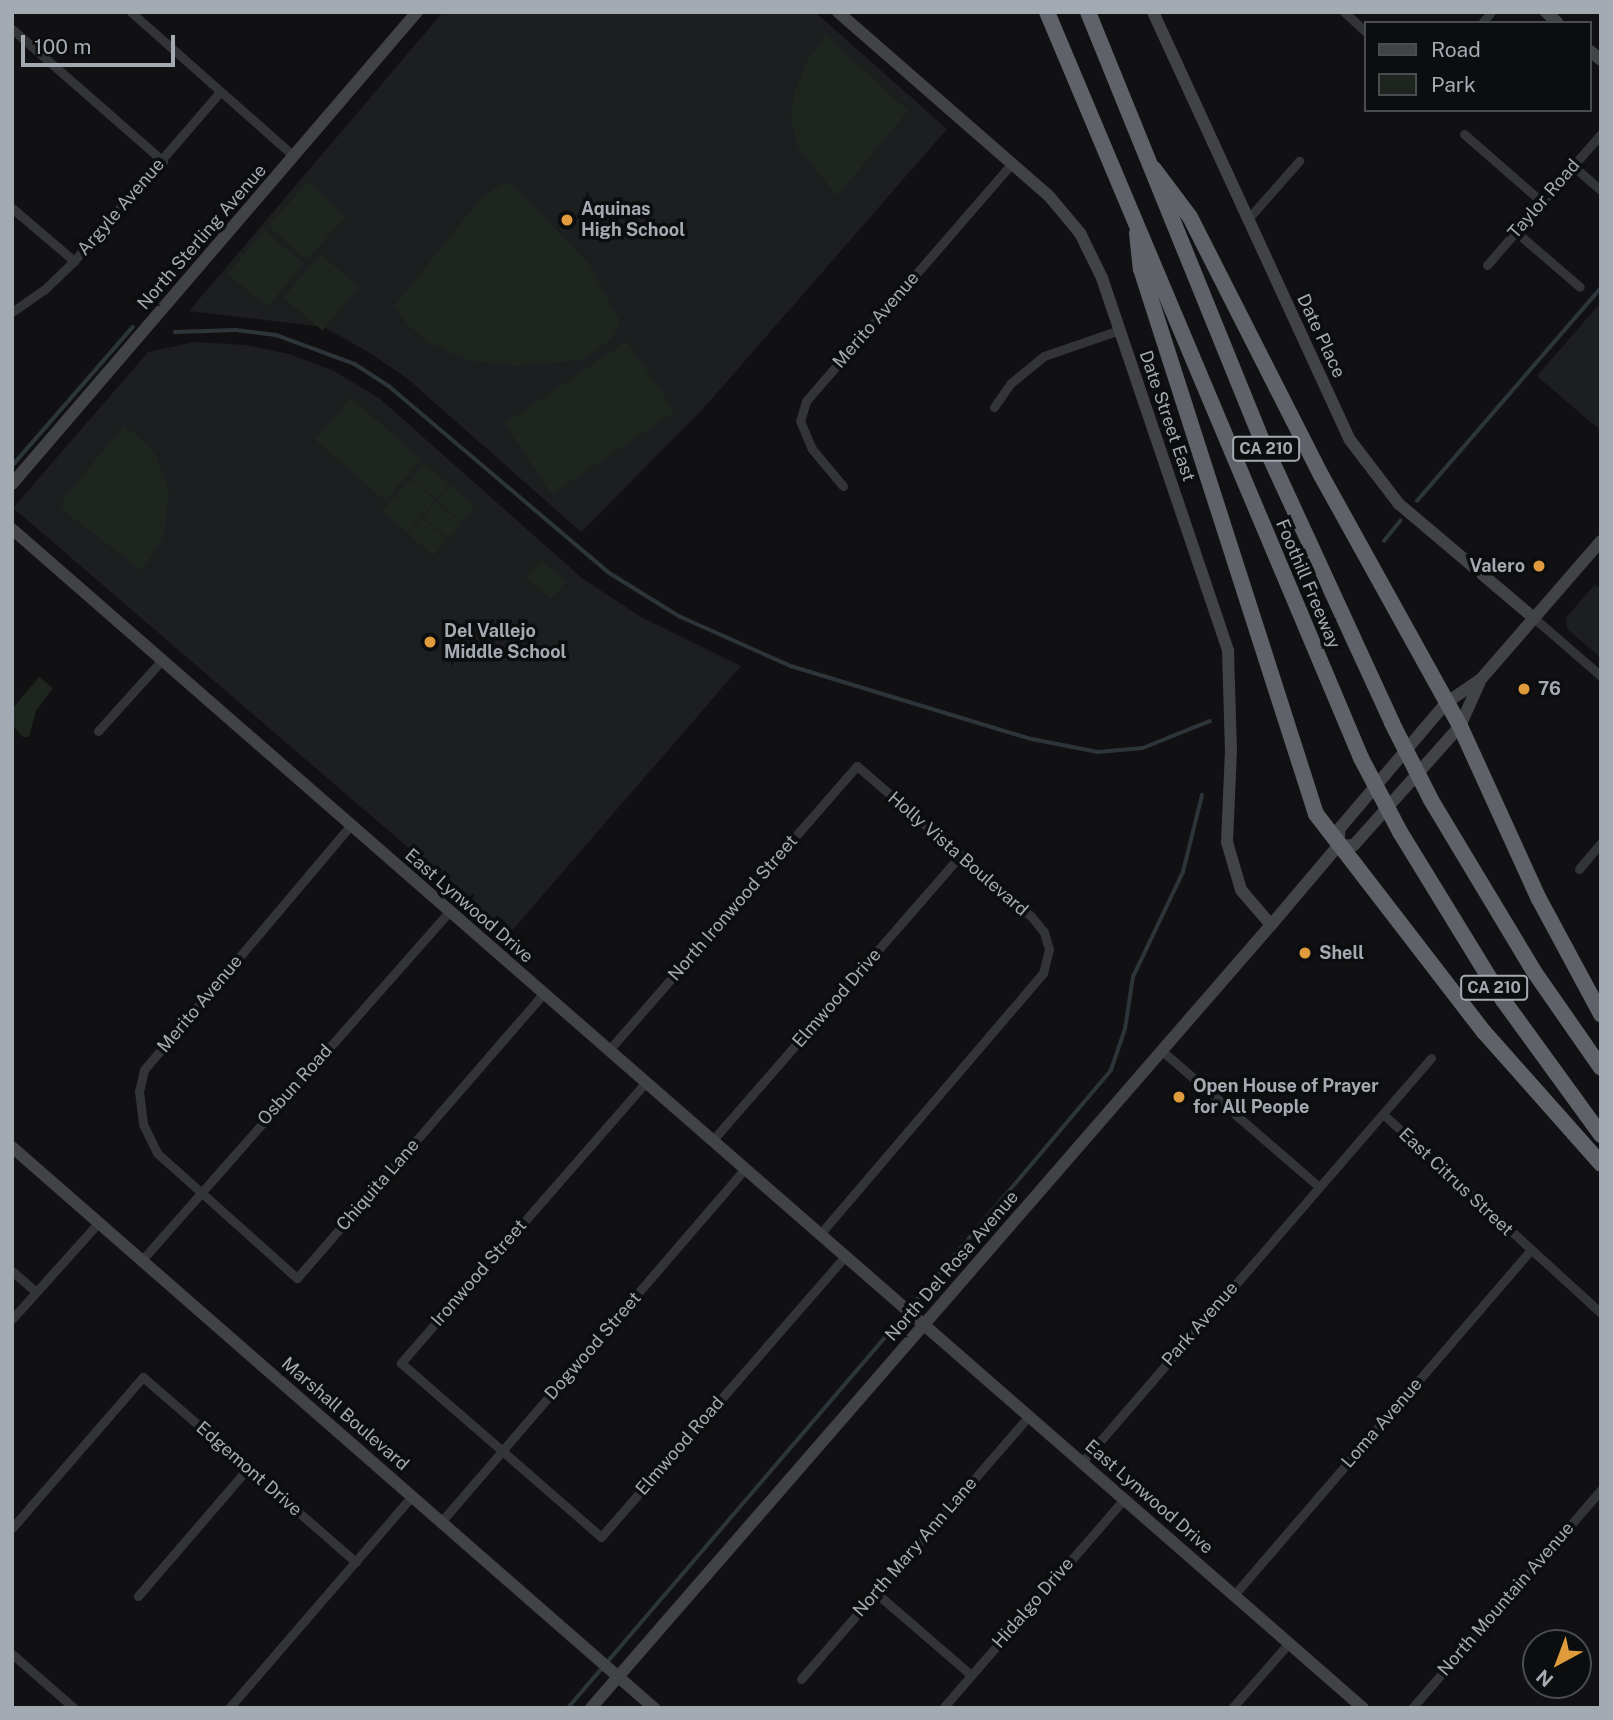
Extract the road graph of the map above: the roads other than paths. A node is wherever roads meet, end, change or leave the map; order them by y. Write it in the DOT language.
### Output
graph roads {
  1 [pos="131,12"];
  2 [pos="417,12"];
  3 [pos="838,12"];
  4 [pos="1047,12"];
  5 [pos="1088,12"];
  6 [pos="1153,12"];
  7 [pos="1344,12"];
  8 [pos="12,29"];
  9 [pos="1364,30"];
  10 [pos="220,92"];
  11 [pos="1464,134"];
  12 [pos="1601,134"];
  13 [pos="294,156"];
  14 [pos="163,161"];
  15 [pos="1299,161"];
  16 [pos="1012,163"];
  17 [pos="1573,166"];
  18 [pos="1154,169"];
  19 [pos="1601,190"];
  20 [pos="1542,202"];
  21 [pos="12,208"];
  22 [pos="1247,220"];
  23 [pos="1516,232"];
  24 [pos="1137,233"];
  25 [pos="74,261"];
  26 [pos="1487,265"];
  27 [pos="1580,287"];
  28 [pos="12,312"];
  29 [pos="1119,330"];
  30 [pos="994,407"];
  31 [pos="12,484"];
  32 [pos="843,486"];
  33 [pos="12,529"];
  34 [pos="1601,541"];
  35 [pos="1534,618"];
  36 [pos="161,661"];
  37 [pos="1601,676"];
  38 [pos="1481,679"];
  39 [pos="1446,703"];
  40 [pos="1460,726"];
  41 [pos="99,731"];
  42 [pos="857,766"];
  43 [pos="350,826"];
  44 [pos="1601,843"];
  45 [pos="1338,846"];
  46 [pos="961,855"];
  47 [pos="1579,869"];
  48 [pos="449,912"];
  49 [pos="1271,925"];
  50 [pos="544,993"];
  51 [pos="1601,1014"];
  52 [pos="609,1050"];
  53 [pos="1161,1050"];
  54 [pos="1432,1058"];
  55 [pos="1601,1068"];
  56 [pos="646,1082"];
  57 [pos="1383,1114"];
  58 [pos="1601,1135"];
  59 [pos="712,1140"];
  60 [pos="12,1147"];
  61 [pos="1601,1164"];
  62 [pos="746,1170"];
  63 [pos="1318,1186"];
  64 [pos="199,1193"];
  65 [pos="99,1222"];
  66 [pos="820,1234"];
  67 [pos="1530,1251"];
  68 [pos="845,1256"];
  69 [pos="142,1260"];
  70 [pos="12,1271"];
  71 [pos="36,1292"];
  72 [pos="1601,1313"];
  73 [pos="12,1319"];
  74 [pos="924,1324"];
  75 [pos="1029,1416"];
  76 [pos="503,1450"];
  77 [pos="1082,1462"];
  78 [pos="248,1468"];
  79 [pos="1601,1490"];
  80 [pos="412,1496"];
  81 [pos="1124,1499"];
  82 [pos="441,1522"];
  83 [pos="12,1528"];
  84 [pos="356,1562"];
  85 [pos="876,1593"];
  86 [pos="1234,1595"];
  87 [pos="138,1596"];
  88 [pos="1289,1643"];
  89 [pos="12,1654"];
  90 [pos="609,1669"];
  91 [pos="971,1675"];
  92 [pos="801,1679"];
  93 [pos="74,1708"];
  94 [pos="229,1708"];
  95 [pos="591,1708"];
  96 [pos="654,1708"];
  97 [pos="943,1708"];
  98 [pos="1232,1708"];
  99 [pos="1363,1708"];
  100 [pos="1412,1708"];
  1 -- 10 [label="street"];
  2 -- 13 [label="street, North Sterling Avenue"];
  3 -- 16 [label="street, Date Street East"];
  4 -- 24 [label="highway, Foothill Freeway / CA 210"];
  5 -- 18 [label="highway, Foothill Freeway / CA 210"];
  6 -- 22 [label="street, Date Place"];
  7 -- 9 [label="street"];
  8 -- 14 [label="street"];
  10 -- 13 [label="street"];
  10 -- 14 [label="street, Argyle Avenue"];
  11 -- 20 [label="street"];
  12 -- 17 [label="street, Taylor Road"];
  13 -- 31 [label="street, North Sterling Avenue"];
  14 -- 25 [label="street, Argyle Avenue"];
  15 -- 22 [label="street"];
  16 -- 29 [label="street, Date Street East"];
  16 -- 32 [label="street, Merito Avenue"];
  17 -- 19 [label="street"];
  17 -- 20 [label="street, Taylor Road"];
  18 -- 39 [label="highway"];
  18 -- 55 [label="highway, Foothill Freeway / CA 210, bridge"];
  20 -- 23 [label="street, Taylor Road"];
  21 -- 25 [label="street"];
  22 -- 35 [label="street, Date Place"];
  23 -- 26 [label="street, Taylor Road"];
  23 -- 27 [label="street"];
  24 -- 45 [label="highway"];
  24 -- 58 [label="highway, Foothill Freeway / CA 210, bridge"];
  25 -- 28 [label="street, Argyle Avenue"];
  29 -- 30 [label="street"];
  29 -- 49 [label="street, Date Street East"];
  33 -- 36 [label="street, East Lynwood Drive"];
  34 -- 35 [label="street, North Del Rosa Avenue"];
  35 -- 37 [label="street"];
  35 -- 38 [label="street, North Del Rosa Avenue"];
  36 -- 41 [label="street"];
  36 -- 43 [label="street, East Lynwood Drive"];
  38 -- 39 [label="street, North Del Rosa Avenue"];
  38 -- 40 [label="street, North Del Rosa Avenue"];
  39 -- 40 [label="highway"];
  39 -- 45 [label="street, North Del Rosa Avenue"];
  40 -- 45 [label="street, North Del Rosa Avenue"];
  40 -- 51 [label="highway"];
  42 -- 46 [label="street, Holly Vista Boulevard"];
  42 -- 52 [label="street, North Ironwood Street"];
  43 -- 48 [label="street, East Lynwood Drive"];
  43 -- 64 [label="street, Merito Avenue"];
  44 -- 47 [label="street"];
  45 -- 49 [label="street, North Del Rosa Avenue"];
  45 -- 61 [label="highway"];
  46 -- 59 [label="street, Elmwood Drive"];
  46 -- 66 [label="street, Holly Vista Boulevard"];
  48 -- 50 [label="street, East Lynwood Drive"];
  48 -- 64 [label="street, Osbun Road"];
  49 -- 53 [label="street, North Del Rosa Avenue"];
  50 -- 52 [label="street, East Lynwood Drive"];
  50 -- 64 [label="street, Chiquita Lane"];
  52 -- 56 [label="street, East Lynwood Drive"];
  53 -- 63 [label="street"];
  53 -- 74 [label="street, North Del Rosa Avenue"];
  54 -- 57 [label="street, Park Avenue"];
  56 -- 59 [label="street, East Lynwood Drive"];
  56 -- 76 [label="street, Ironwood Street"];
  57 -- 63 [label="street, Park Avenue"];
  57 -- 67 [label="street, East Citrus Street"];
  59 -- 62 [label="street, East Lynwood Drive"];
  60 -- 65 [label="street, Marshall Boulevard"];
  62 -- 66 [label="street, East Lynwood Drive"];
  62 -- 76 [label="street, Dogwood Street"];
  63 -- 77 [label="street, Park Avenue"];
  64 -- 69 [label="street, Osbun Road"];
  65 -- 69 [label="street, Marshall Boulevard"];
  65 -- 71 [label="street"];
  66 -- 68 [label="street, East Lynwood Drive"];
  67 -- 72 [label="street, East Citrus Street"];
  67 -- 86 [label="street, Loma Avenue"];
  68 -- 74 [label="street, East Lynwood Drive"];
  68 -- 76 [label="street, Elmwood Road"];
  69 -- 80 [label="street, Marshall Boulevard"];
  70 -- 71 [label="street"];
  71 -- 73 [label="street"];
  74 -- 75 [label="street, East Lynwood Drive"];
  74 -- 90 [label="street, North Del Rosa Avenue"];
  75 -- 77 [label="street, East Lynwood Drive"];
  75 -- 85 [label="street, North Mary Ann Lane"];
  76 -- 82 [label="street, Dogwood Street"];
  77 -- 81 [label="street, East Lynwood Drive"];
  78 -- 83 [label="street, Edgemont Drive"];
  78 -- 84 [label="street, Edgemont Drive"];
  78 -- 87 [label="street"];
  79 -- 100 [label="street, North Mountain Avenue"];
  80 -- 82 [label="street, Marshall Boulevard"];
  80 -- 84 [label="street"];
  81 -- 86 [label="street, East Lynwood Drive"];
  81 -- 91 [label="street, Hidalgo Drive"];
  82 -- 90 [label="street, Marshall Boulevard"];
  84 -- 94 [label="street"];
  85 -- 91 [label="street"];
  85 -- 92 [label="street, North Mary Ann Lane"];
  86 -- 88 [label="street, East Lynwood Drive"];
  88 -- 98 [label="street"];
  88 -- 99 [label="street, East Lynwood Drive"];
  89 -- 93 [label="street"];
  90 -- 95 [label="street, North Del Rosa Avenue"];
  90 -- 96 [label="street, Marshall Boulevard"];
  91 -- 97 [label="street, Hidalgo Drive"];
}
